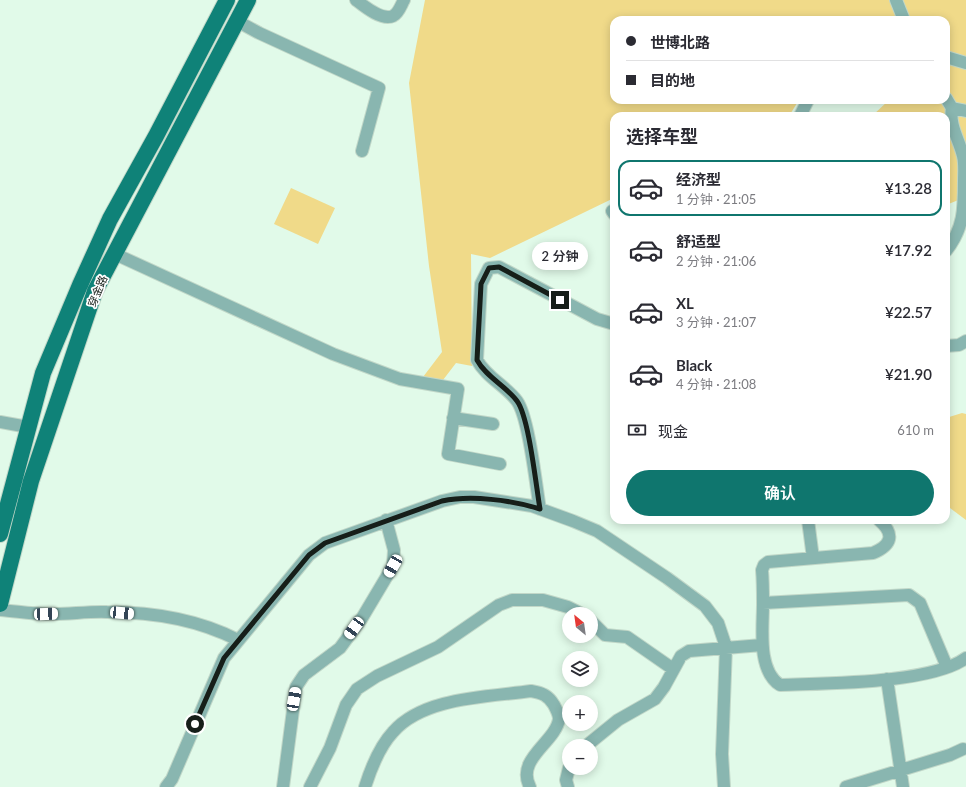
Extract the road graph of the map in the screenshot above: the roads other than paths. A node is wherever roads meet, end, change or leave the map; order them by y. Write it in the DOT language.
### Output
graph roads {
  1 [pos="227,0"];
  2 [pos="248,0"];
  3 [pos="356,0"];
  4 [pos="404,0"];
  5 [pos="896,0"];
  6 [pos="902,16"];
  7 [pos="237,21"];
  8 [pos="950,58"];
  9 [pos="966,63"];
  10 [pos="950,103"];
  11 [pos="949,104"];
  12 [pos="966,111"];
  13 [pos="362,151"];
  14 [pos="966,193"];
  15 [pos="964,225"];
  16 [pos="950,246"];
  17 [pos="115,254"];
  18 [pos="610,323"];
  19 [pos="966,341"];
  20 [pos="950,345"];
  21 [pos="453,418"];
  22 [pos="0,422"];
  23 [pos="493,424"];
  24 [pos="28,428"];
  25 [pos="500,464"];
  26 [pos="540,509"];
  27 [pos="386,520"];
  28 [pos="809,524"];
  29 [pos="883,524"];
  30 [pos="0,534"];
  31 [pos="813,558"];
  32 [pos="763,603"];
  33 [pos="0,604"];
  34 [pos="568,607"];
  35 [pos="0,610"];
  36 [pos="598,628"];
  37 [pos="238,640"];
  38 [pos="762,645"];
  39 [pos="726,647"];
  40 [pos="966,658"];
  41 [pos="947,667"];
  42 [pos="673,668"];
  43 [pos="887,679"];
  44 [pos="595,739"];
  45 [pos="963,750"];
  46 [pos="902,770"];
  47 [pos="567,775"];
  48 [pos="166,787"];
  49 [pos="283,787"];
  50 [pos="310,787"];
  51 [pos="365,787"];
  52 [pos="530,787"];
  53 [pos="568,787"];
  54 [pos="724,787"];
  55 [pos="846,787"];
  56 [pos="903,787"];
  1 -- 24 [label="main road, 穿金路"];
  2 -- 7 [label="main road, 穿金路"];
  3 -- 4 [label="street"];
  5 -- 6 [label="street"];
  7 -- 13 [label="street"];
  7 -- 17 [label="main road, 穿金路"];
  8 -- 9 [label="street"];
  10 -- 12 [label="street"];
  11 -- 14 [label="street"];
  14 -- 15 [label="street"];
  15 -- 16 [label="street"];
  17 -- 21 [label="street"];
  17 -- 33 [label="main road, 穿金路"];
  18 -- 26 [label="street"];
  19 -- 20 [label="street"];
  21 -- 23 [label="street"];
  21 -- 25 [label="street"];
  22 -- 24 [label="street"];
  24 -- 30 [label="main road, 穿金路"];
  26 -- 27 [label="street"];
  26 -- 39 [label="street"];
  27 -- 37 [label="street"];
  27 -- 49 [label="street"];
  28 -- 31 [label="street"];
  29 -- 31 [label="street"];
  31 -- 32 [label="street"];
  32 -- 38 [label="street"];
  32 -- 41 [label="street"];
  34 -- 50 [label="street"];
  35 -- 37 [label="street"];
  36 -- 42 [label="street"];
  37 -- 48 [label="street"];
  38 -- 39 [label="street"];
  38 -- 43 [label="street"];
  39 -- 42 [label="street"];
  39 -- 54 [label="street"];
  40 -- 41 [label="street"];
  41 -- 43 [label="street"];
  42 -- 44 [label="street"];
  43 -- 46 [label="street"];
  45 -- 46 [label="street"];
  46 -- 55 [label="street"];
  46 -- 56 [label="street"];
  47 -- 53 [label="street"];
  51 -- 52 [label="street"];
}
